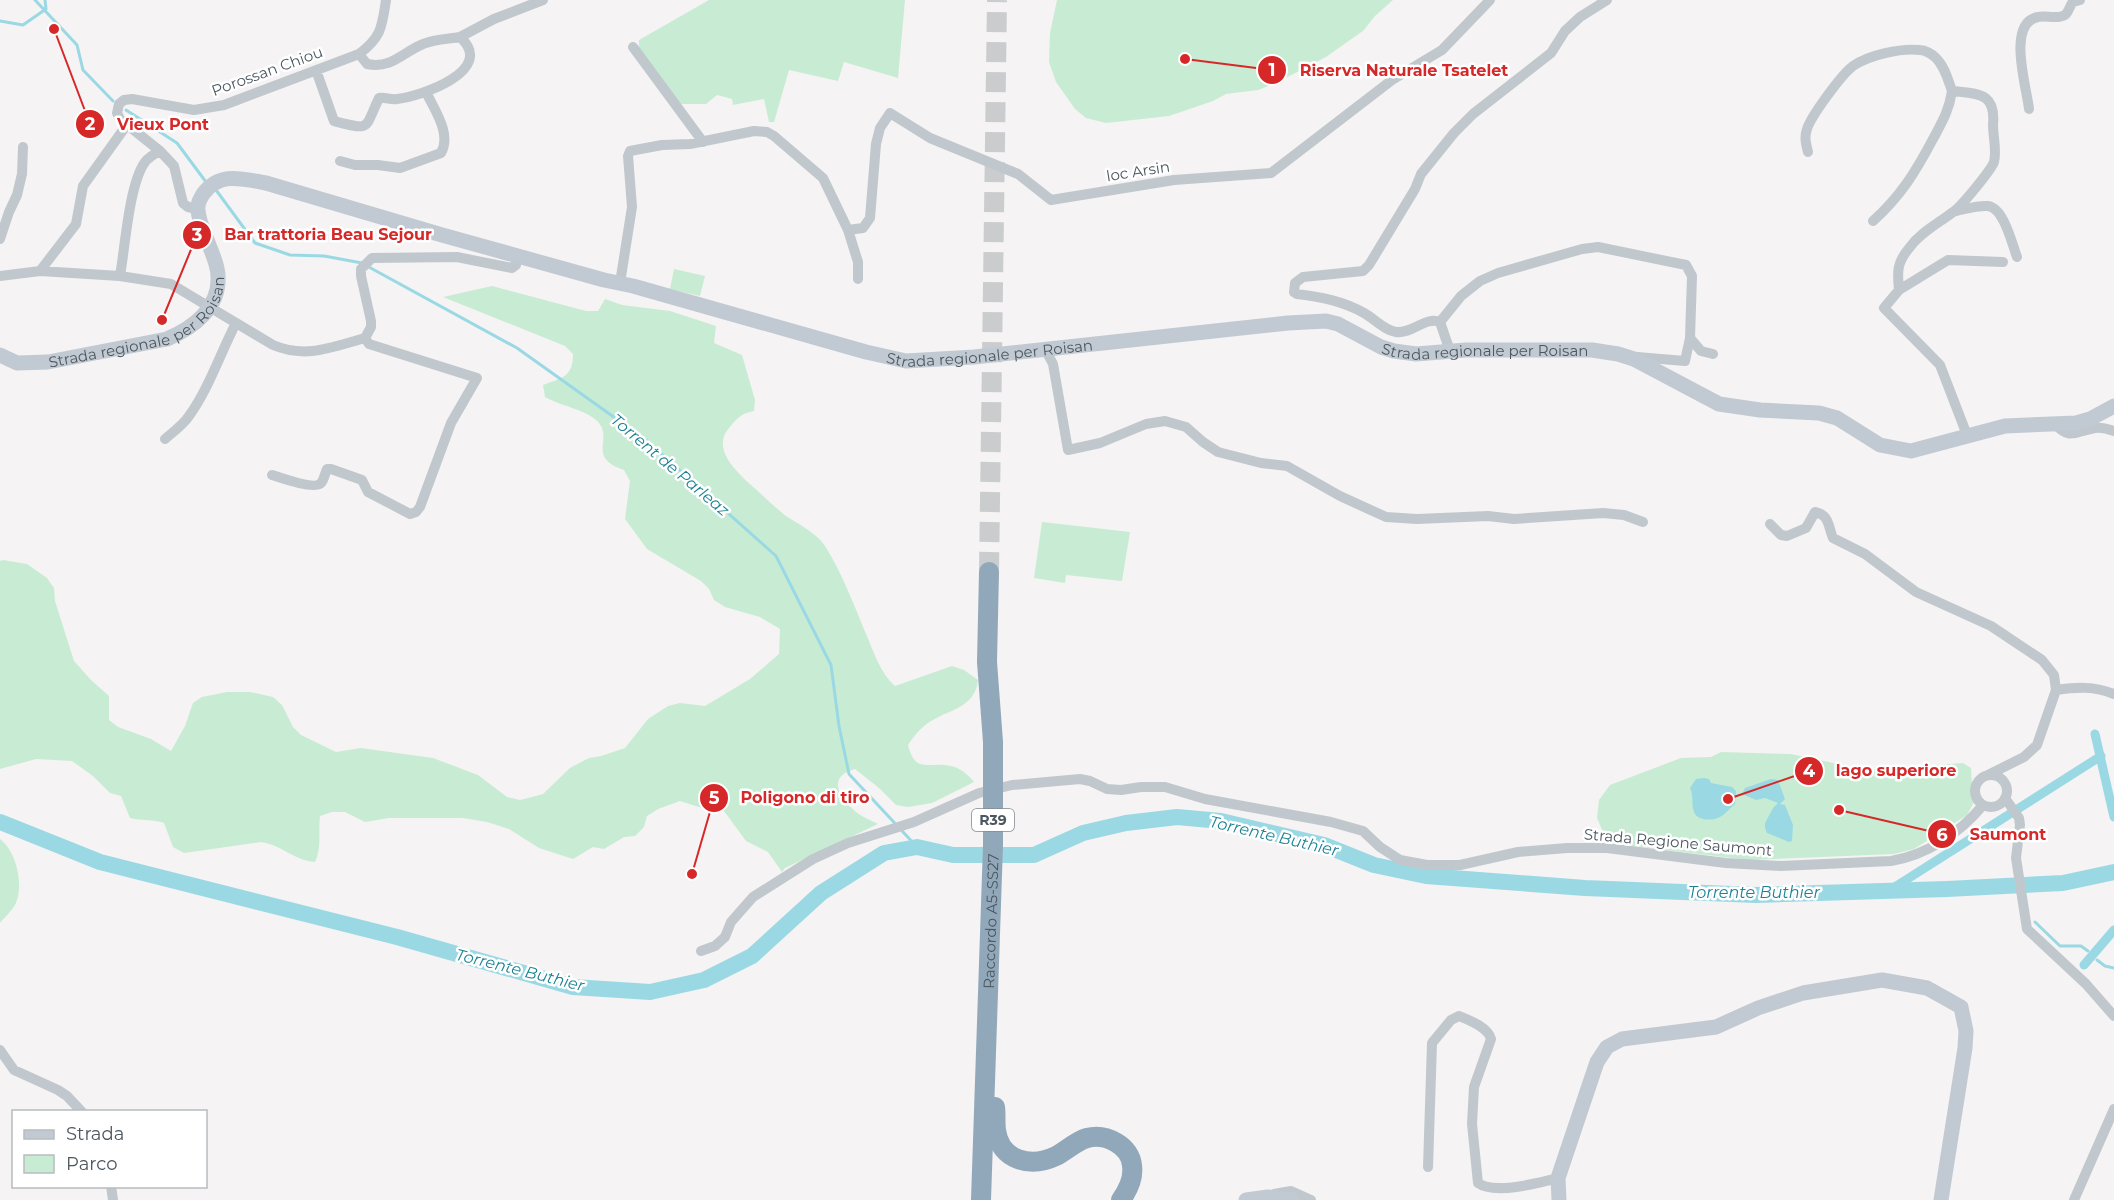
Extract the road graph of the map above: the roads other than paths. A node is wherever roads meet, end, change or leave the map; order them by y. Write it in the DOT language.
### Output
graph roads {
  1 [pos="386,0"];
  2 [pos="543,0"];
  3 [pos="1490,0"];
  4 [pos="1607,0"];
  5 [pos="2080,0"];
  6 [pos="460,37"];
  7 [pos="633,48"];
  8 [pos="359,54"];
  9 [pos="316,70"];
  10 [pos="1952,91"];
  11 [pos="426,92"];
  12 [pos="2029,109"];
  13 [pos="126,126"];
  14 [pos="704,142"];
  15 [pos="23,147"];
  16 [pos="160,151"];
  17 [pos="1808,152"];
  18 [pos="340,161"];
  19 [pos="197,209"];
  20 [pos="1956,211"];
  21 [pos="1873,221"];
  22 [pos="848,230"];
  23 [pos="0,239"];
  24 [pos="518,256"];
  25 [pos="2017,257"];
  26 [pos="2002,262"];
  27 [pos="40,271"];
  28 [pos="0,276"];
  29 [pos="120,276"];
  30 [pos="858,279"];
  31 [pos="620,283"];
  32 [pos="1899,290"];
  33 [pos="210,308"];
  34 [pos="1440,322"];
  35 [pos="236,323"];
  36 [pos="365,338"];
  37 [pos="1690,338"];
  38 [pos="1045,349"];
  39 [pos="1450,351"];
  40 [pos="1713,354"];
  41 [pos="0,355"];
  42 [pos="1634,359"];
  43 [pos="2114,406"];
  44 [pos="2055,424"];
  45 [pos="2114,430"];
  46 [pos="1967,435"];
  47 [pos="165,440"];
  48 [pos="272,476"];
  49 [pos="1643,522"];
  50 [pos="1770,524"];
  51 [pos="989,572"];
  52 [pos="2056,690"];
  53 [pos="2114,694"];
  54 [pos="1988,776"];
  55 [pos="2008,802"];
  56 [pos="1983,805"];
  57 [pos="701,951"];
  58 [pos="2114,1016"];
  59 [pos="0,1050"];
  60 [pos="986,1066"];
  61 [pos="2114,1109"];
  62 [pos="80,1110"];
  63 [pos="1428,1167"];
  64 [pos="1558,1178"];
  65 [pos="1268,1197"];
  66 [pos="981,1200"];
  67 [pos="1121,1200"];
  68 [pos="1246,1200"];
  69 [pos="1291,1200"];
  70 [pos="1311,1200"];
  71 [pos="1559,1200"];
  72 [pos="1941,1200"];
  73 [pos="2074,1200"];
  1 -- 8 [label="street, Porossan Chiou"];
  2 -- 6 [label="street"];
  3 -- 22 [label="street, loc Arsin"];
  4 -- 34 [label="street"];
  5 -- 12 [label="street"];
  6 -- 8 [label="street"];
  6 -- 11 [label="street"];
  7 -- 14 [label="street"];
  8 -- 9 [label="street, Porossan Chiou"];
  9 -- 11 [label="street"];
  9 -- 13 [label="street, Porossan Chiou"];
  10 -- 17 [label="street"];
  10 -- 20 [label="street"];
  10 -- 21 [label="street"];
  11 -- 18 [label="street"];
  13 -- 16 [label="street"];
  13 -- 27 [label="street"];
  14 -- 22 [label="street"];
  14 -- 31 [label="street"];
  15 -- 23 [label="street"];
  16 -- 19 [label="street"];
  16 -- 29 [label="street"];
  19 -- 24 [label="main road, Strada regionale per Roisan"];
  19 -- 33 [label="main road, Strada regionale per Roisan"];
  20 -- 25 [label="street"];
  20 -- 32 [label="street"];
  22 -- 30 [label="street"];
  24 -- 31 [label="main road, Strada regionale per Roisan"];
  24 -- 36 [label="street"];
  26 -- 32 [label="street"];
  27 -- 28 [label="street"];
  27 -- 29 [label="street"];
  29 -- 33 [label="street"];
  31 -- 38 [label="main road, Strada regionale per Roisan"];
  32 -- 46 [label="street"];
  33 -- 35 [label="street"];
  33 -- 41 [label="main road, Strada regionale per Roisan"];
  34 -- 37 [label="street"];
  34 -- 39 [label="street"];
  35 -- 36 [label="street"];
  35 -- 47 [label="street"];
  36 -- 48 [label="street"];
  37 -- 40 [label="street"];
  37 -- 42 [label="street"];
  38 -- 39 [label="main road, Strada regionale per Roisan"];
  38 -- 49 [label="street"];
  39 -- 42 [label="main road, Strada regionale per Roisan"];
  42 -- 46 [label="main road, Strada regionale per Roisan"];
  43 -- 44 [label="main road, Strada regionale per Roisan"];
  44 -- 45 [label="street"];
  44 -- 46 [label="main road, Strada regionale per Roisan"];
  50 -- 52 [label="street"];
  51 -- 60 [label="highway, Raccordo A5-SS27 / R39"];
  52 -- 53 [label="street"];
  52 -- 54 [label="street"];
  54 -- 55 [label="street"];
  54 -- 56 [label="street"];
  55 -- 56 [label="street"];
  55 -- 58 [label="street"];
  56 -- 57 [label="street, Strada Regione Saumont"];
  59 -- 62 [label="street"];
  60 -- 66 [label="highway, Raccordo A5-SS27 / R39"];
  60 -- 67 [label="highway"];
  61 -- 73 [label="street"];
  63 -- 64 [label="street"];
  64 -- 71 [label="main road"];
  64 -- 72 [label="main road"];
  65 -- 68 [label="main road"];
  65 -- 69 [label="main road"];
  65 -- 70 [label="street"];
}
